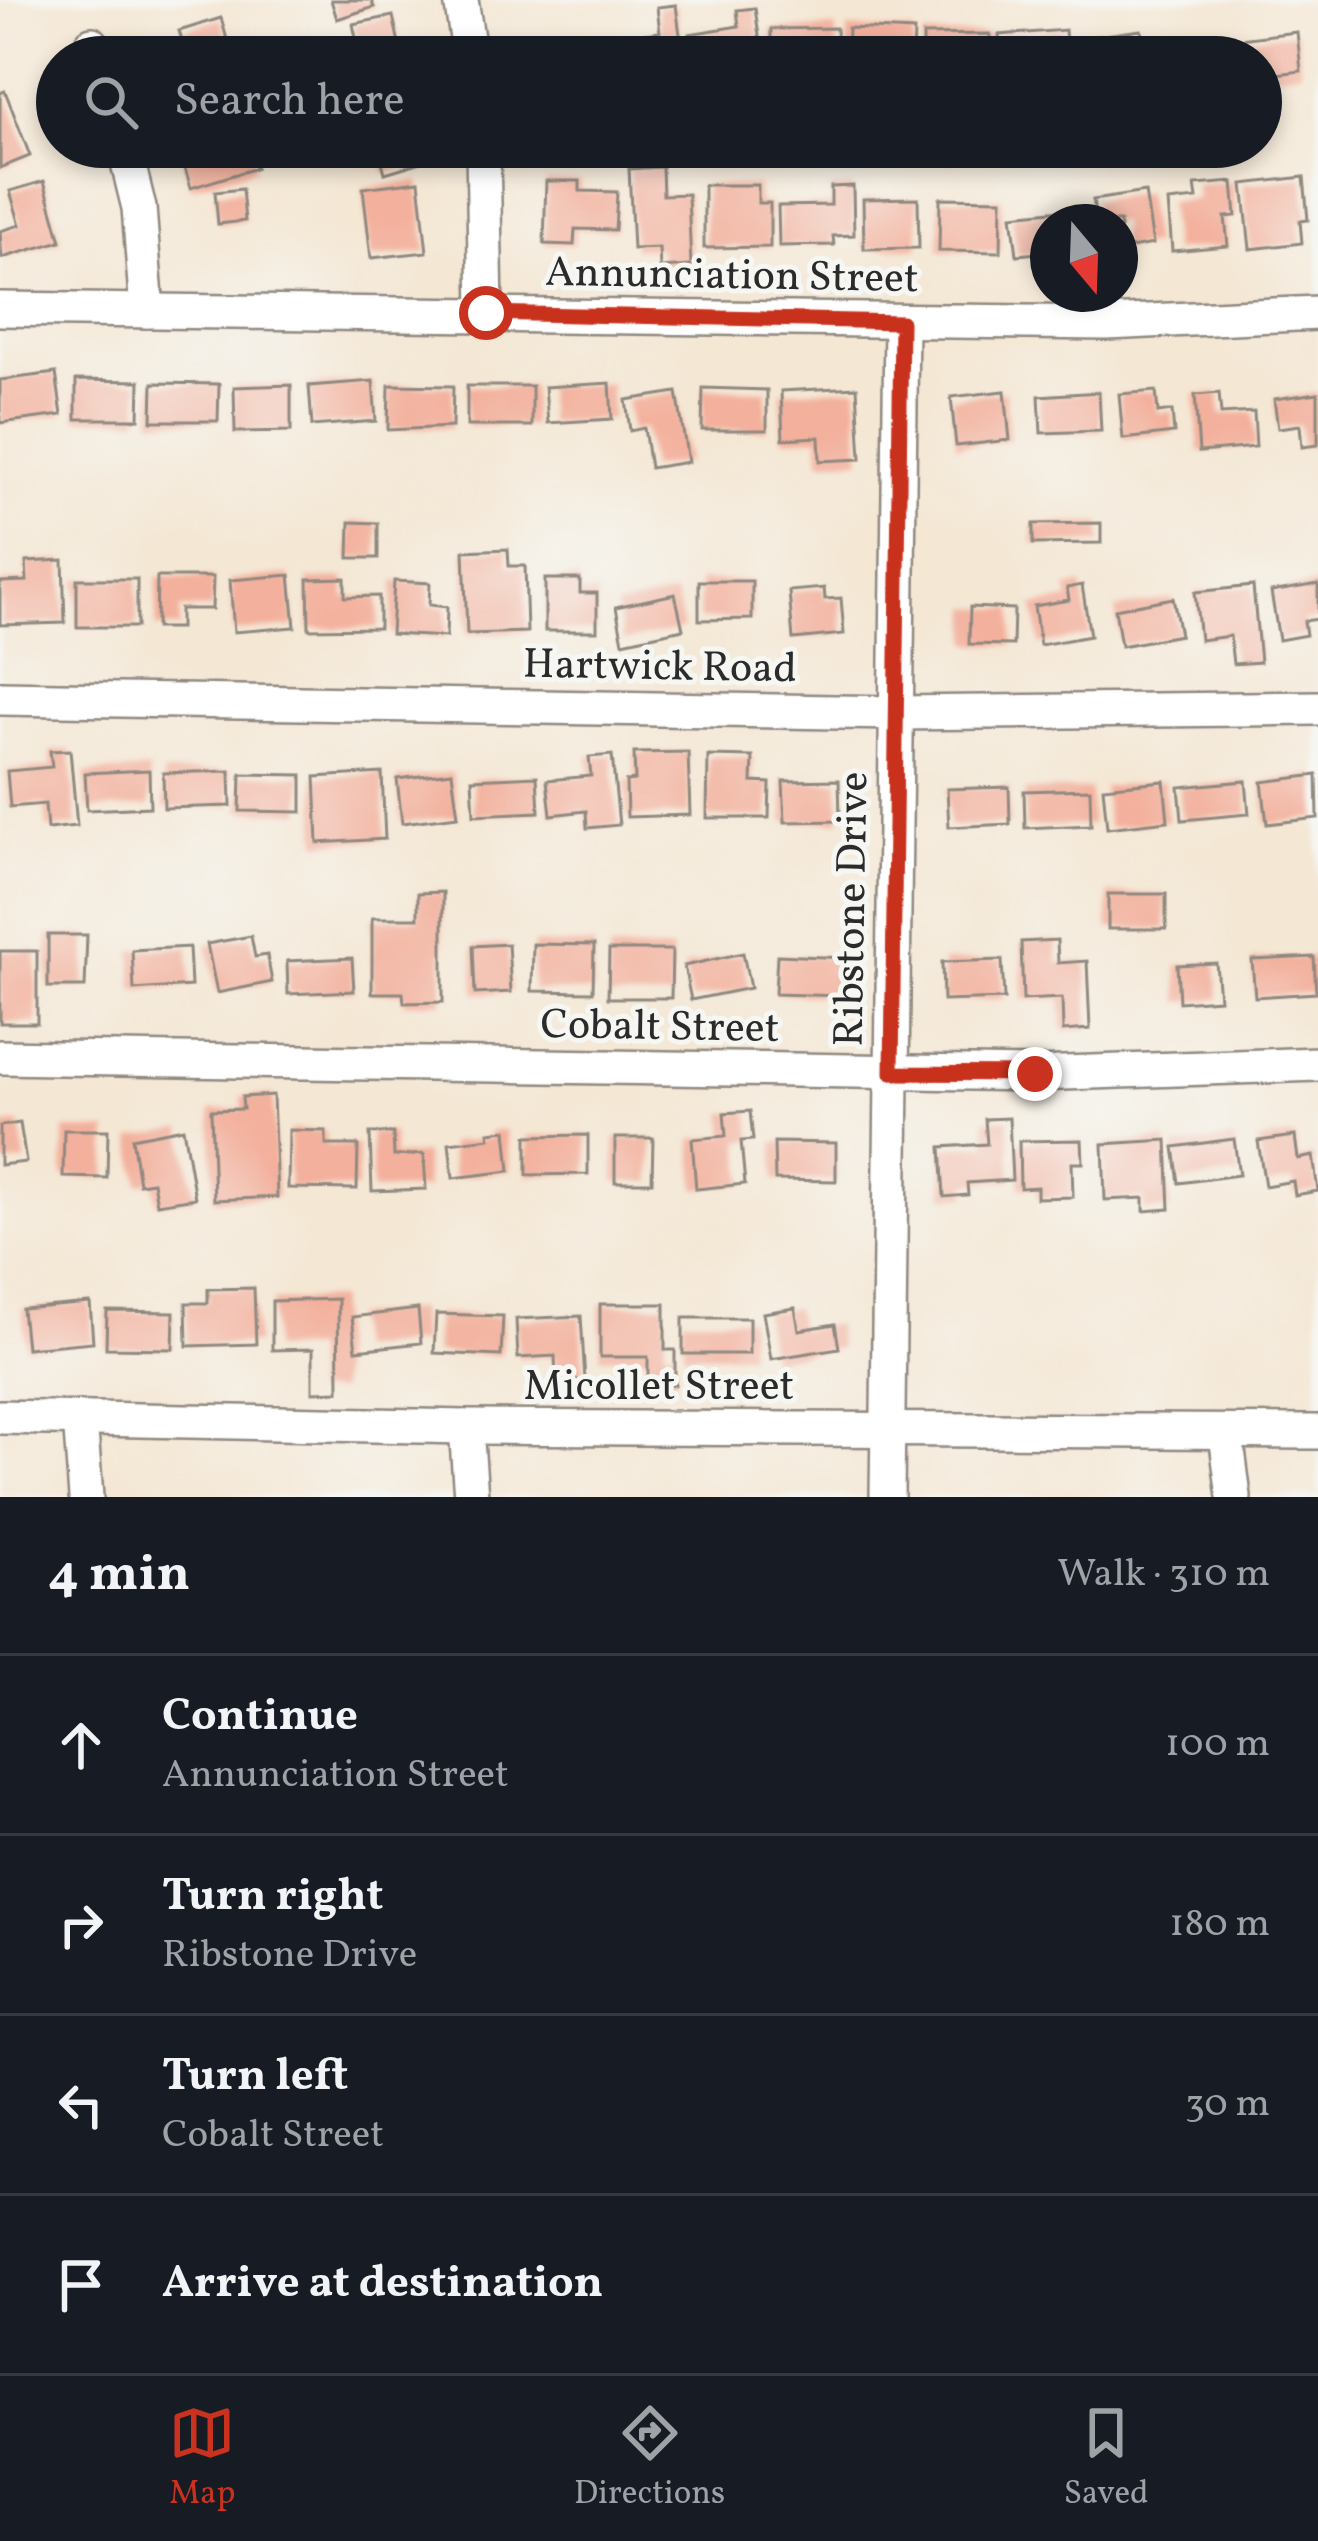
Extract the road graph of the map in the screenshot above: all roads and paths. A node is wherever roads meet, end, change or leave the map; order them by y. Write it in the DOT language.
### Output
graph roads {
  1 [pos="467,1"];
  2 [pos="469,36"];
  3 [pos="129,168"];
  4 [pos="483,168"];
  5 [pos="0,309"];
  6 [pos="147,310"];
  7 [pos="486,313"];
  8 [pos="1318,313"];
  9 [pos="901,322"];
  10 [pos="0,698"];
  11 [pos="1318,708"];
  12 [pos="896,713"];
  13 [pos="0,1057"];
  14 [pos="1318,1064"];
  15 [pos="892,1073"];
  16 [pos="0,1417"];
  17 [pos="80,1418"];
  18 [pos="466,1427"];
  19 [pos="888,1431"];
  20 [pos="1318,1432"];
  21 [pos="1226,1434"];
  22 [pos="86,1497"];
  23 [pos="471,1497"];
  24 [pos="887,1497"];
  25 [pos="1234,1497"];
  1 -- 2 [label="street"];
  3 -- 6 [label="street"];
  4 -- 7 [label="street"];
  5 -- 6 [label="street, Annunciation Street"];
  6 -- 7 [label="street, Annunciation Street"];
  7 -- 9 [label="street, Annunciation Street"];
  8 -- 9 [label="street, Annunciation Street"];
  9 -- 12 [label="street, Ribstone Drive"];
  10 -- 12 [label="street, Hartwick Road"];
  11 -- 12 [label="street, Hartwick Road"];
  12 -- 15 [label="street, Ribstone Drive"];
  13 -- 15 [label="street, Cobalt Street"];
  14 -- 15 [label="street, Cobalt Street"];
  15 -- 19 [label="street, Ribstone Drive"];
  16 -- 17 [label="street, Micollet Street"];
  17 -- 18 [label="street, Micollet Street"];
  17 -- 22 [label="street"];
  18 -- 19 [label="street, Micollet Street"];
  18 -- 23 [label="street"];
  19 -- 21 [label="street, Micollet Street"];
  19 -- 24 [label="street, Ribstone Drive"];
  20 -- 21 [label="street, Micollet Street"];
  21 -- 25 [label="street"];
}
